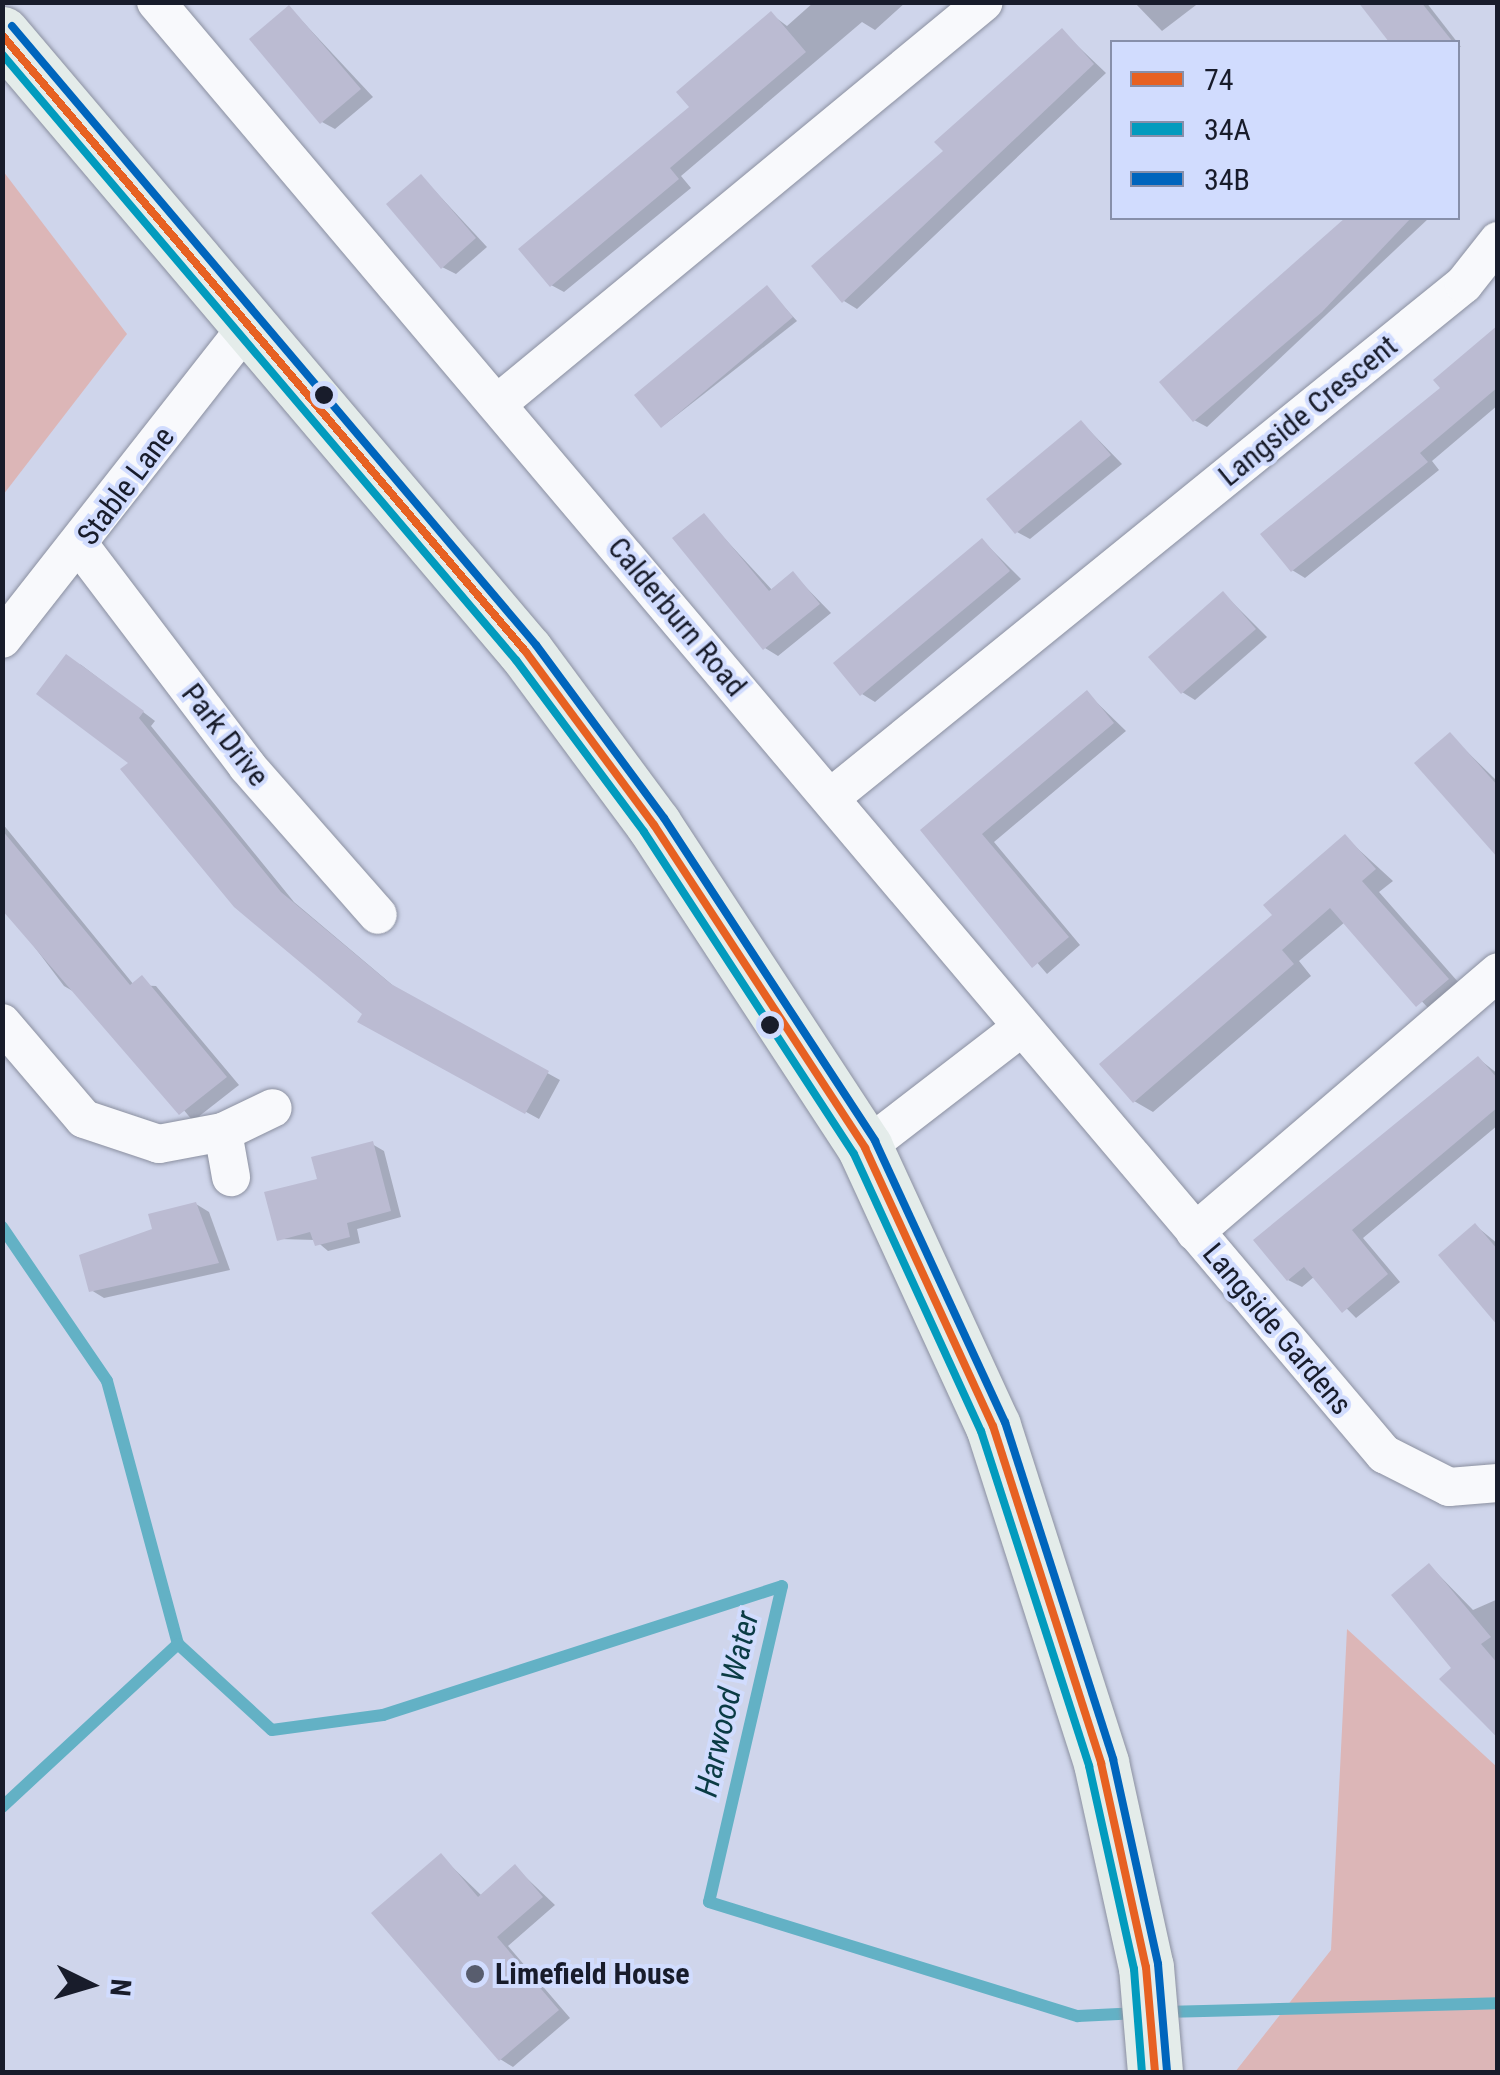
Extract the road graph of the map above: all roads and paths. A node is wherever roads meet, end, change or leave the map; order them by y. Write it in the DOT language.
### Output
graph roads {
  1 [pos="156,2"];
  2 [pos="984,2"];
  3 [pos="2,34"];
  4 [pos="1498,241"];
  5 [pos="246,329"];
  6 [pos="497,404"];
  7 [pos="81,547"];
  8 [pos="2,640"];
  9 [pos="830,798"];
  10 [pos="378,915"];
  11 [pos="1498,972"];
  12 [pos="2,1023"];
  13 [pos="1018,1030"];
  14 [pos="272,1108"];
  15 [pos="223,1132"];
  16 [pos="865,1148"];
  17 [pos="232,1177"];
  18 [pos="1195,1232"];
  19 [pos="1498,1483"];
  20 [pos="1154,2072"];
  1 -- 6 [label="street, Calderburn Road"];
  2 -- 6 [label="street"];
  3 -- 5 [label="main road"];
  4 -- 9 [label="street, Langside Crescent"];
  5 -- 7 [label="street, Stable Lane"];
  5 -- 16 [label="main road"];
  6 -- 9 [label="street, Calderburn Road"];
  7 -- 8 [label="street, Stable Lane"];
  7 -- 10 [label="street, Park Drive"];
  9 -- 13 [label="street, Calderburn Road"];
  11 -- 18 [label="street, Langside Gardens"];
  12 -- 15 [label="street"];
  13 -- 16 [label="street"];
  13 -- 18 [label="street, Calderburn Road"];
  14 -- 15 [label="street"];
  15 -- 17 [label="street"];
  16 -- 20 [label="main road"];
  18 -- 19 [label="street, Langside Gardens"];
}
